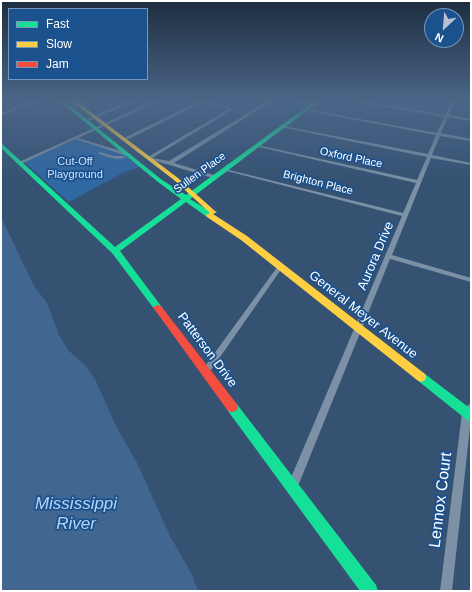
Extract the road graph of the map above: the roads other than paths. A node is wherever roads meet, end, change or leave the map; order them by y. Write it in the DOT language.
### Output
graph roads {
  1 [pos="99,128"];
  2 [pos="101,128"];
  3 [pos="148,128"];
  4 [pos="200,128"];
  5 [pos="227,128"];
  6 [pos="282,128"];
  7 [pos="286,128"];
  8 [pos="412,128"];
  9 [pos="442,128"];
  10 [pos="440,134"];
  11 [pos="75,138"];
  12 [pos="471,140"];
  13 [pos="123,143"];
  14 [pos="1,145"];
  15 [pos="257,146"];
  16 [pos="107,149"];
  17 [pos="101,153"];
  18 [pos="129,155"];
  19 [pos="430,156"];
  20 [pos="148,158"];
  21 [pos="21,162"];
  22 [pos="170,163"];
  23 [pos="471,164"];
  24 [pos="156,165"];
  25 [pos="144,168"];
  26 [pos="225,170"];
  27 [pos="216,177"];
  28 [pos="419,182"];
  29 [pos="190,196"];
  30 [pos="406,215"];
  31 [pos="115,251"];
  32 [pos="388,256"];
  33 [pos="280,267"];
  34 [pos="471,280"];
  35 [pos="358,328"];
  36 [pos="206,371"];
  37 [pos="470,412"];
  38 [pos="292,487"];
  39 [pos="370,591"];
  40 [pos="446,591"];
  1 -- 11 [label="street"];
  2 -- 13 [label="street, General Meyer Avenue"];
  3 -- 13 [label="street"];
  4 -- 20 [label="street"];
  5 -- 22 [label="street"];
  6 -- 15 [label="street, Sullen Place"];
  7 -- 19 [label="street"];
  8 -- 10 [label="street"];
  9 -- 10 [label="street, Aurora Drive"];
  10 -- 12 [label="street"];
  10 -- 19 [label="street, Aurora Drive"];
  11 -- 16 [label="street"];
  11 -- 21 [label="street"];
  13 -- 16 [label="street"];
  13 -- 18 [label="street, General Meyer Avenue"];
  13 -- 20 [label="street, General Meyer Avenue"];
  14 -- 21 [label="street, Patterson Drive"];
  15 -- 26 [label="street, Sullen Place"];
  15 -- 28 [label="street, Oxford Place"];
  16 -- 18 [label="street"];
  17 -- 18 [label="street"];
  18 -- 25 [label="street, General Meyer Avenue"];
  19 -- 23 [label="street"];
  19 -- 28 [label="street, Aurora Drive"];
  20 -- 22 [label="street"];
  20 -- 24 [label="street, General Meyer Avenue"];
  21 -- 31 [label="street, Patterson Drive"];
  22 -- 27 [label="street"];
  24 -- 25 [label="street"];
  24 -- 29 [label="street, General Meyer Avenue"];
  25 -- 29 [label="street, General Meyer Avenue"];
  26 -- 27 [label="street, Sullen Place"];
  26 -- 30 [label="street, Brighton Place"];
  27 -- 29 [label="street, Sullen Place"];
  28 -- 30 [label="street, Aurora Drive"];
  29 -- 31 [label="street, Sullen Place"];
  29 -- 33 [label="street, General Meyer Avenue"];
  30 -- 32 [label="street, Aurora Drive"];
  31 -- 36 [label="street, Patterson Drive"];
  32 -- 34 [label="street"];
  32 -- 35 [label="street, Aurora Drive"];
  33 -- 35 [label="street, General Meyer Avenue"];
  33 -- 36 [label="street"];
  35 -- 37 [label="street, General Meyer Avenue"];
  35 -- 38 [label="street, Aurora Drive"];
  36 -- 38 [label="street, Patterson Drive"];
  37 -- 40 [label="street, Lennox Court"];
  38 -- 39 [label="street, Patterson Drive"];
}
